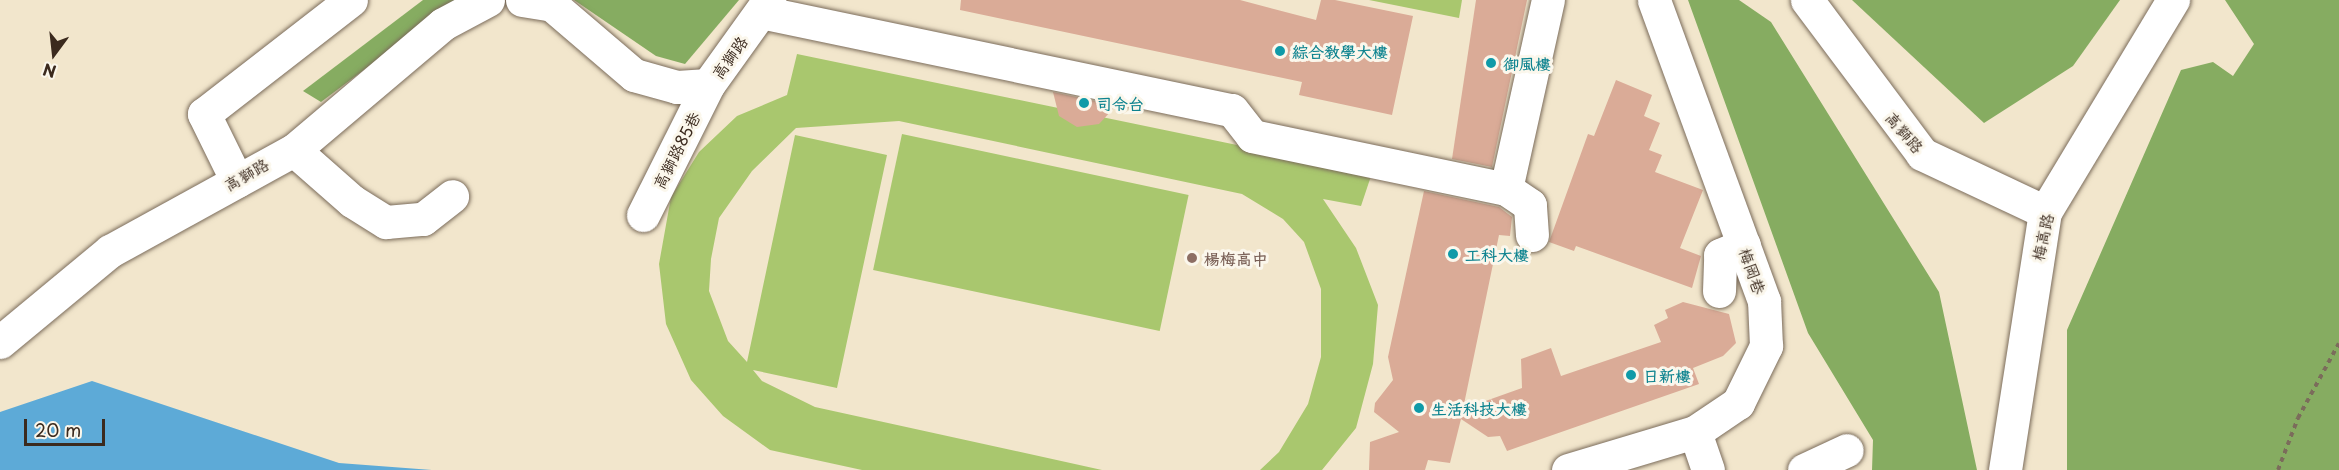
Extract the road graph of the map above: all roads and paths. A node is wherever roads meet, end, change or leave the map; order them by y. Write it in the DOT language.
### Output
graph roads {
  1 [pos="351,0"];
  2 [pos="488,0"];
  3 [pos="522,0"];
  4 [pos="1548,0"];
  5 [pos="1654,0"];
  6 [pos="1807,0"];
  7 [pos="2174,0"];
  8 [pos="765,6"];
  9 [pos="708,85"];
  10 [pos="294,150"];
  11 [pos="237,181"];
  12 [pos="1506,189"];
  13 [pos="452,196"];
  14 [pos="2045,212"];
  15 [pos="643,215"];
  16 [pos="1532,236"];
  17 [pos="1744,245"];
  18 [pos="1719,291"];
  19 [pos="0,342"];
  20 [pos="2339,343"];
  21 [pos="1695,432"];
  22 [pos="1847,450"];
  23 [pos="1568,470"];
  24 [pos="1708,470"];
  25 [pos="1804,470"];
  26 [pos="2006,470"];
  27 [pos="2278,470"];
  1 -- 11 [label="street"];
  2 -- 10 [label="street, 高獅路"];
  3 -- 9 [label="street, 高獅路"];
  4 -- 12 [label="street"];
  5 -- 17 [label="street, 梅岡巷"];
  6 -- 14 [label="street, 高獅路"];
  7 -- 14 [label="street, 梅高路"];
  8 -- 9 [label="street, 高獅路"];
  8 -- 12 [label="street"];
  9 -- 15 [label="street, 高獅路85巷"];
  10 -- 11 [label="street, 高獅路"];
  10 -- 13 [label="street"];
  11 -- 19 [label="street, 高獅路"];
  12 -- 16 [label="street"];
  14 -- 26 [label="street, 梅高路"];
  17 -- 18 [label="street"];
  17 -- 21 [label="street, 梅岡巷"];
  20 -- 27 [label="path"];
  21 -- 23 [label="street, 梅岡巷"];
  21 -- 24 [label="street"];
  22 -- 25 [label="street"];
}
